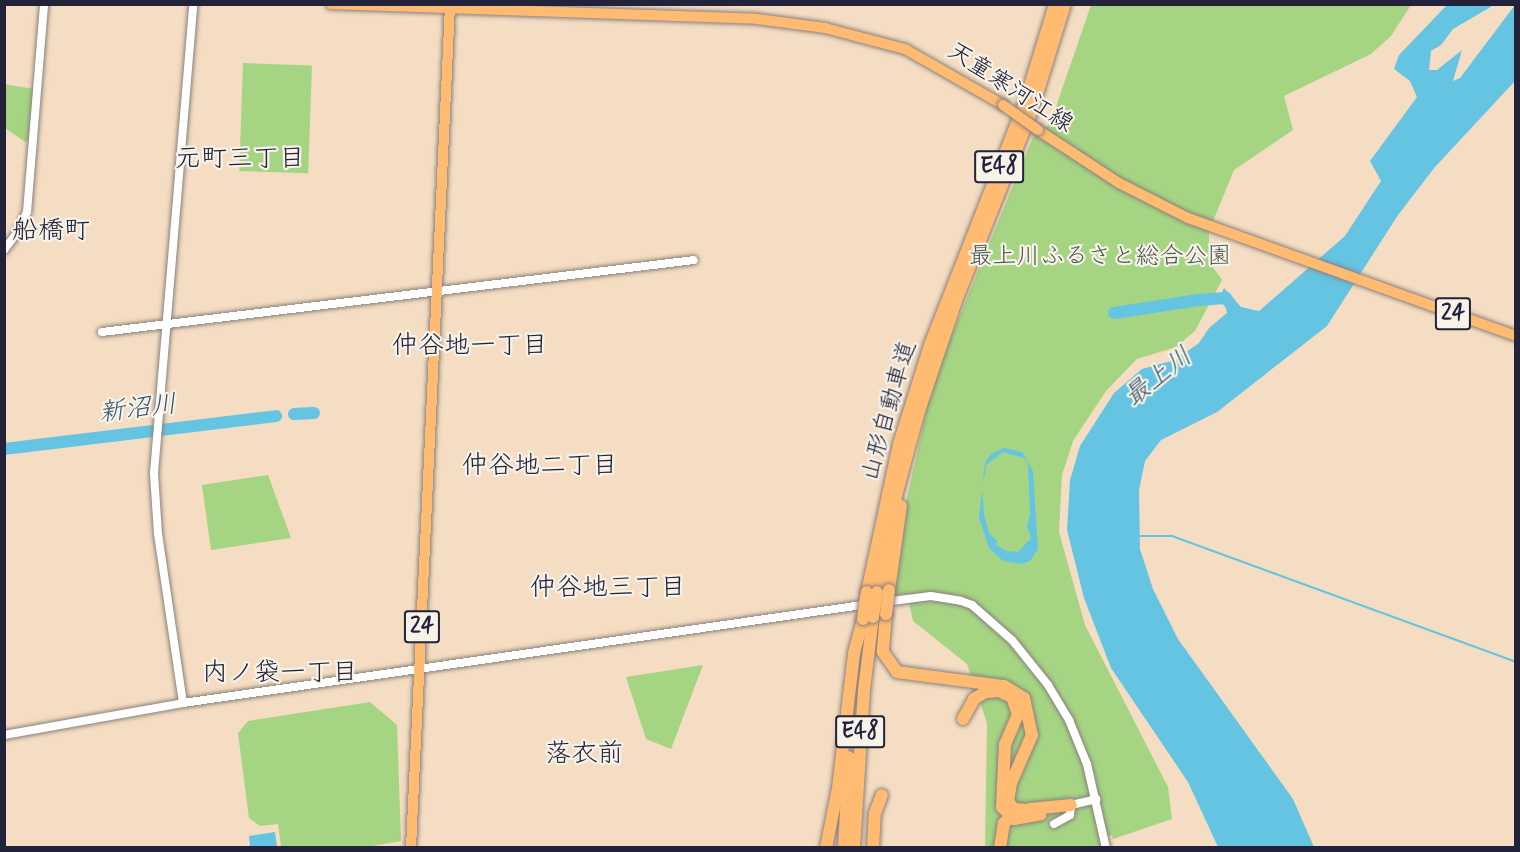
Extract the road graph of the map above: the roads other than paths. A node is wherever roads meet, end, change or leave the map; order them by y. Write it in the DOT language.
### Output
graph roads {
  1 [pos="44,4"];
  2 [pos="193,4"];
  3 [pos="331,4"];
  4 [pos="1055,4"];
  5 [pos="1065,4"];
  6 [pos="450,7"];
  7 [pos="4,250"];
  8 [pos="694,260"];
  9 [pos="435,291"];
  10 [pos="166,324"];
  11 [pos="941,327"];
  12 [pos="102,332"];
  13 [pos="1515,336"];
  14 [pos="935,345"];
  15 [pos="877,592"];
  16 [pos="868,618"];
  17 [pos="420,668"];
  18 [pos="183,704"];
  19 [pos="963,719"];
  20 [pos="4,735"];
  21 [pos="882,795"];
  22 [pos="1096,799"];
  23 [pos="1071,805"];
  24 [pos="1027,810"];
  25 [pos="1041,814"];
  26 [pos="1009,817"];
  27 [pos="1054,824"];
  28 [pos="411,848"];
  29 [pos="826,848"];
  30 [pos="844,848"];
  31 [pos="854,848"];
  32 [pos="873,848"];
  33 [pos="1000,848"];
  34 [pos="1006,848"];
  35 [pos="1106,848"];
  1 -- 7 [label="street"];
  2 -- 10 [label="street"];
  3 -- 6 [label="main road, 天童寒河江線"];
  4 -- 11 [label="highway, 山形自動車道 / E48"];
  5 -- 11 [label="highway, 山形自動車道 / E48"];
  6 -- 9 [label="main road, 24"];
  6 -- 13 [label="main road, 天童寒河江線 / 24, bridge"];
  8 -- 9 [label="street"];
  9 -- 10 [label="street"];
  9 -- 17 [label="main road, 24"];
  10 -- 12 [label="street"];
  10 -- 18 [label="street"];
  11 -- 14 [label="highway, 山形自動車道 / E48"];
  14 -- 15 [label="highway, 山形自動車道 / E48"];
  14 -- 15 [label="highway, 山形自動車道 / E48"];
  15 -- 16 [label="highway, 山形自動車道 / E48, bridge"];
  15 -- 24 [label="highway, bridge"];
  16 -- 29 [label="highway"];
  16 -- 30 [label="highway, 山形自動車道 / E48"];
  16 -- 31 [label="highway, 山形自動車道 / E48"];
  17 -- 18 [label="street"];
  17 -- 22 [label="street"];
  17 -- 28 [label="main road, 24"];
  18 -- 20 [label="street"];
  19 -- 26 [label="highway"];
  21 -- 32 [label="highway"];
  22 -- 23 [label="street"];
  22 -- 35 [label="street"];
  23 -- 24 [label="highway"];
  23 -- 25 [label="highway"];
  23 -- 27 [label="street"];
  24 -- 26 [label="highway"];
  25 -- 26 [label="highway"];
  25 -- 34 [label="highway"];
  26 -- 33 [label="highway"];
}
